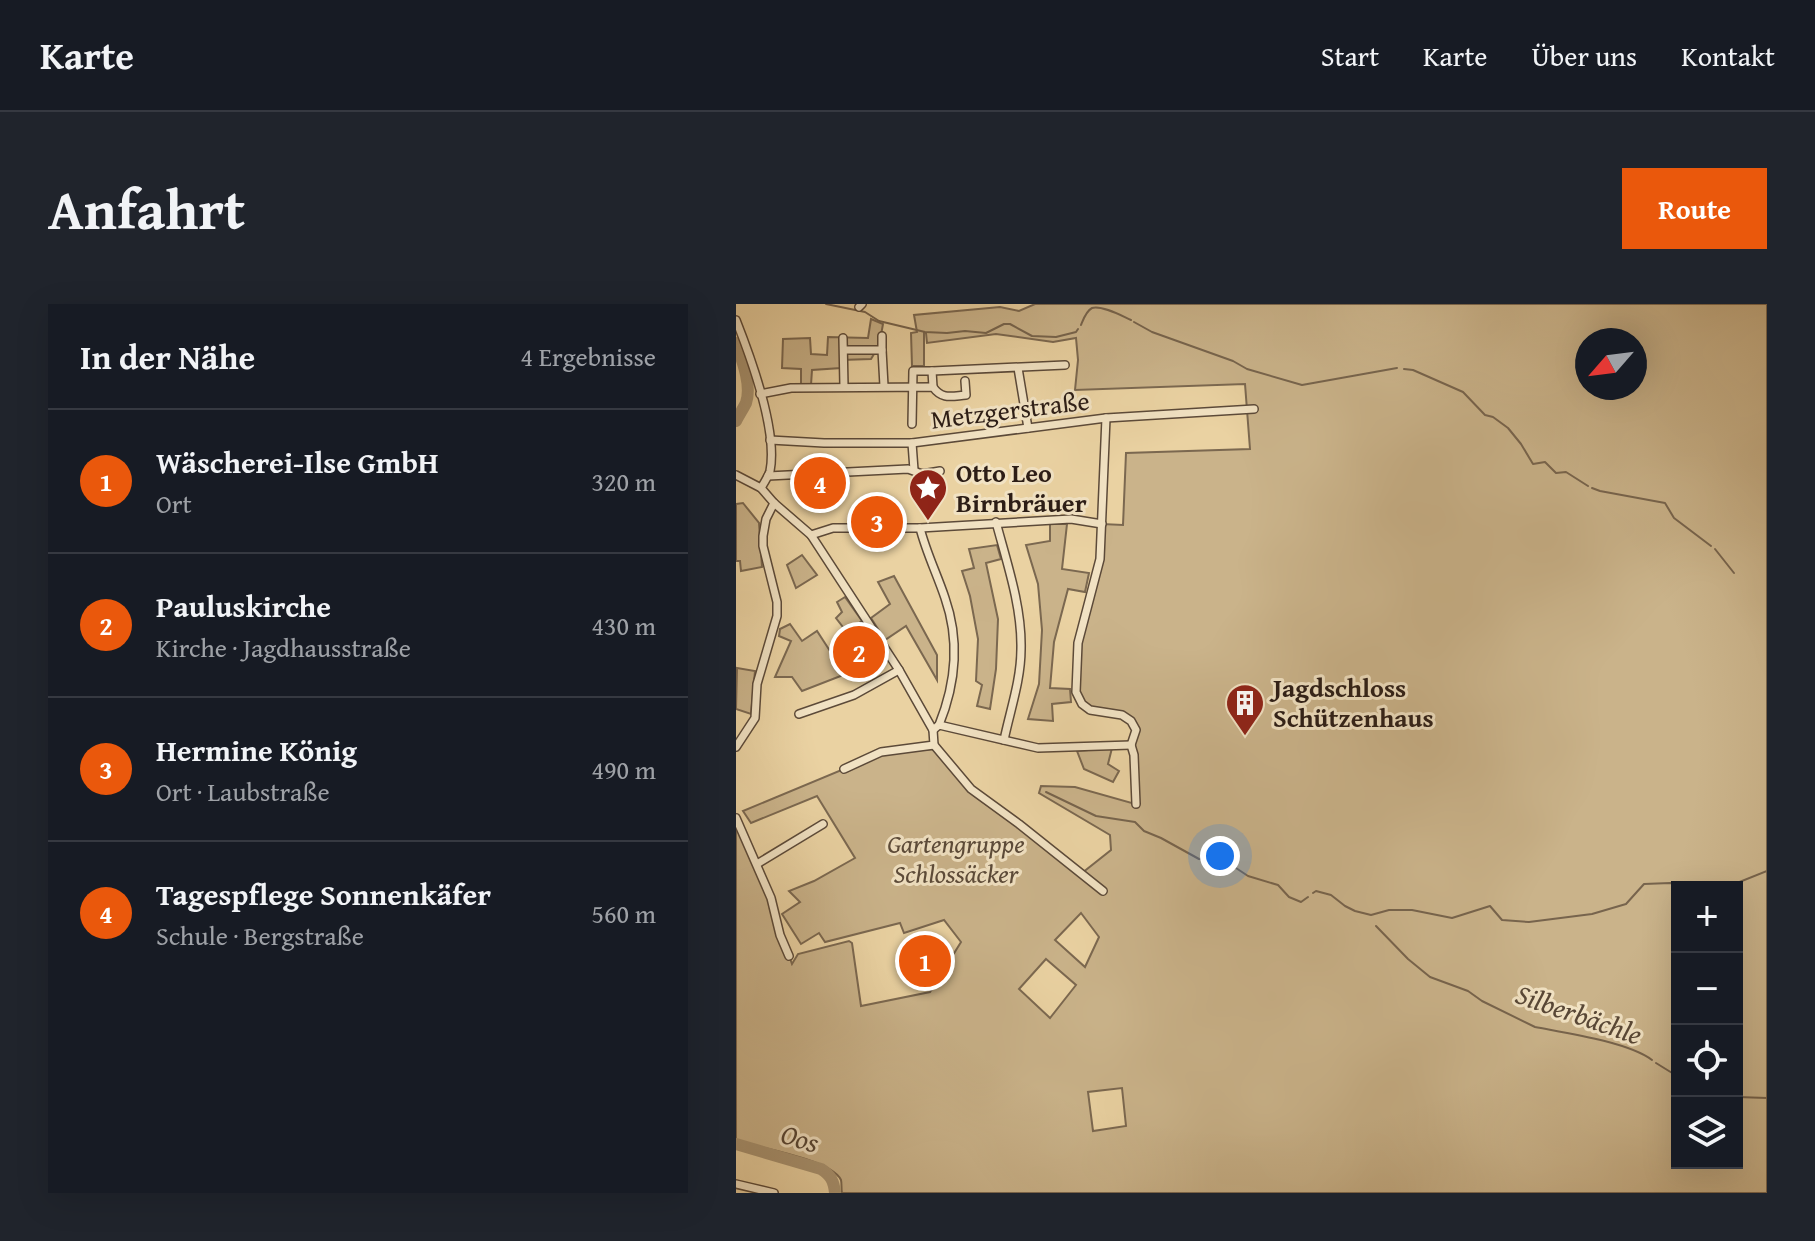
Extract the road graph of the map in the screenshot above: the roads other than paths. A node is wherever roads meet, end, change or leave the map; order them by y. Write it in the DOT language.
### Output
graph roads {
  1 [pos="736,320"];
  2 [pos="882,336"];
  3 [pos="843,338"];
  4 [pos="844,350"];
  5 [pos="882,350"];
  6 [pos="1065,365"];
  7 [pos="1018,368"];
  8 [pos="932,371"];
  9 [pos="965,381"];
  10 [pos="884,386"];
  11 [pos="912,386"];
  12 [pos="844,387"];
  13 [pos="933,387"];
  14 [pos="760,394"];
  15 [pos="1254,409"];
  16 [pos="1106,418"];
  17 [pos="912,424"];
  18 [pos="1028,428"];
  19 [pos="770,440"];
  20 [pos="912,443"];
  21 [pos="914,470"];
  22 [pos="940,471"];
  23 [pos="736,475"];
  24 [pos="768,476"];
  25 [pos="761,488"];
  26 [pos="774,503"];
  27 [pos="996,522"];
  28 [pos="1102,524"];
  29 [pos="920,528"];
  30 [pos="811,535"];
  31 [pos="899,670"];
  32 [pos="799,714"];
  33 [pos="936,727"];
  34 [pos="1004,740"];
  35 [pos="934,745"];
  36 [pos="1131,745"];
  37 [pos="736,747"];
  38 [pos="844,769"];
  39 [pos="1136,804"];
  40 [pos="736,818"];
  41 [pos="823,824"];
  42 [pos="757,864"];
  43 [pos="1103,891"];
  44 [pos="789,956"];
  45 [pos="736,1184"];
  46 [pos="774,1193"];
  1 -- 14 [label="street"];
  2 -- 5 [label="street"];
  3 -- 4 [label="street"];
  4 -- 5 [label="street"];
  4 -- 12 [label="street"];
  5 -- 10 [label="street"];
  6 -- 7 [label="street"];
  7 -- 8 [label="street"];
  7 -- 18 [label="street"];
  8 -- 11 [label="street"];
  8 -- 13 [label="street"];
  9 -- 13 [label="street"];
  10 -- 11 [label="street"];
  10 -- 12 [label="street"];
  11 -- 13 [label="street"];
  11 -- 17 [label="street"];
  12 -- 14 [label="street"];
  14 -- 19 [label="street"];
  15 -- 16 [label="street, Metzgerstraße"];
  16 -- 18 [label="street, Metzgerstraße"];
  16 -- 28 [label="street"];
  18 -- 20 [label="street, Metzgerstraße"];
  19 -- 20 [label="street, Metzgerstraße"];
  19 -- 24 [label="street"];
  20 -- 21 [label="street"];
  21 -- 22 [label="street"];
  21 -- 24 [label="street"];
  23 -- 25 [label="street"];
  24 -- 25 [label="street"];
  25 -- 26 [label="street"];
  26 -- 30 [label="street"];
  26 -- 37 [label="street"];
  27 -- 28 [label="street"];
  27 -- 29 [label="street"];
  27 -- 34 [label="street"];
  28 -- 36 [label="street"];
  29 -- 30 [label="street"];
  29 -- 33 [label="street"];
  30 -- 31 [label="street"];
  31 -- 32 [label="street"];
  31 -- 33 [label="street"];
  33 -- 34 [label="street"];
  33 -- 35 [label="street"];
  34 -- 36 [label="street"];
  35 -- 38 [label="street"];
  35 -- 43 [label="street"];
  36 -- 39 [label="street"];
  40 -- 42 [label="street"];
  41 -- 42 [label="street"];
  42 -- 44 [label="street"];
  45 -- 46 [label="street"];
}
